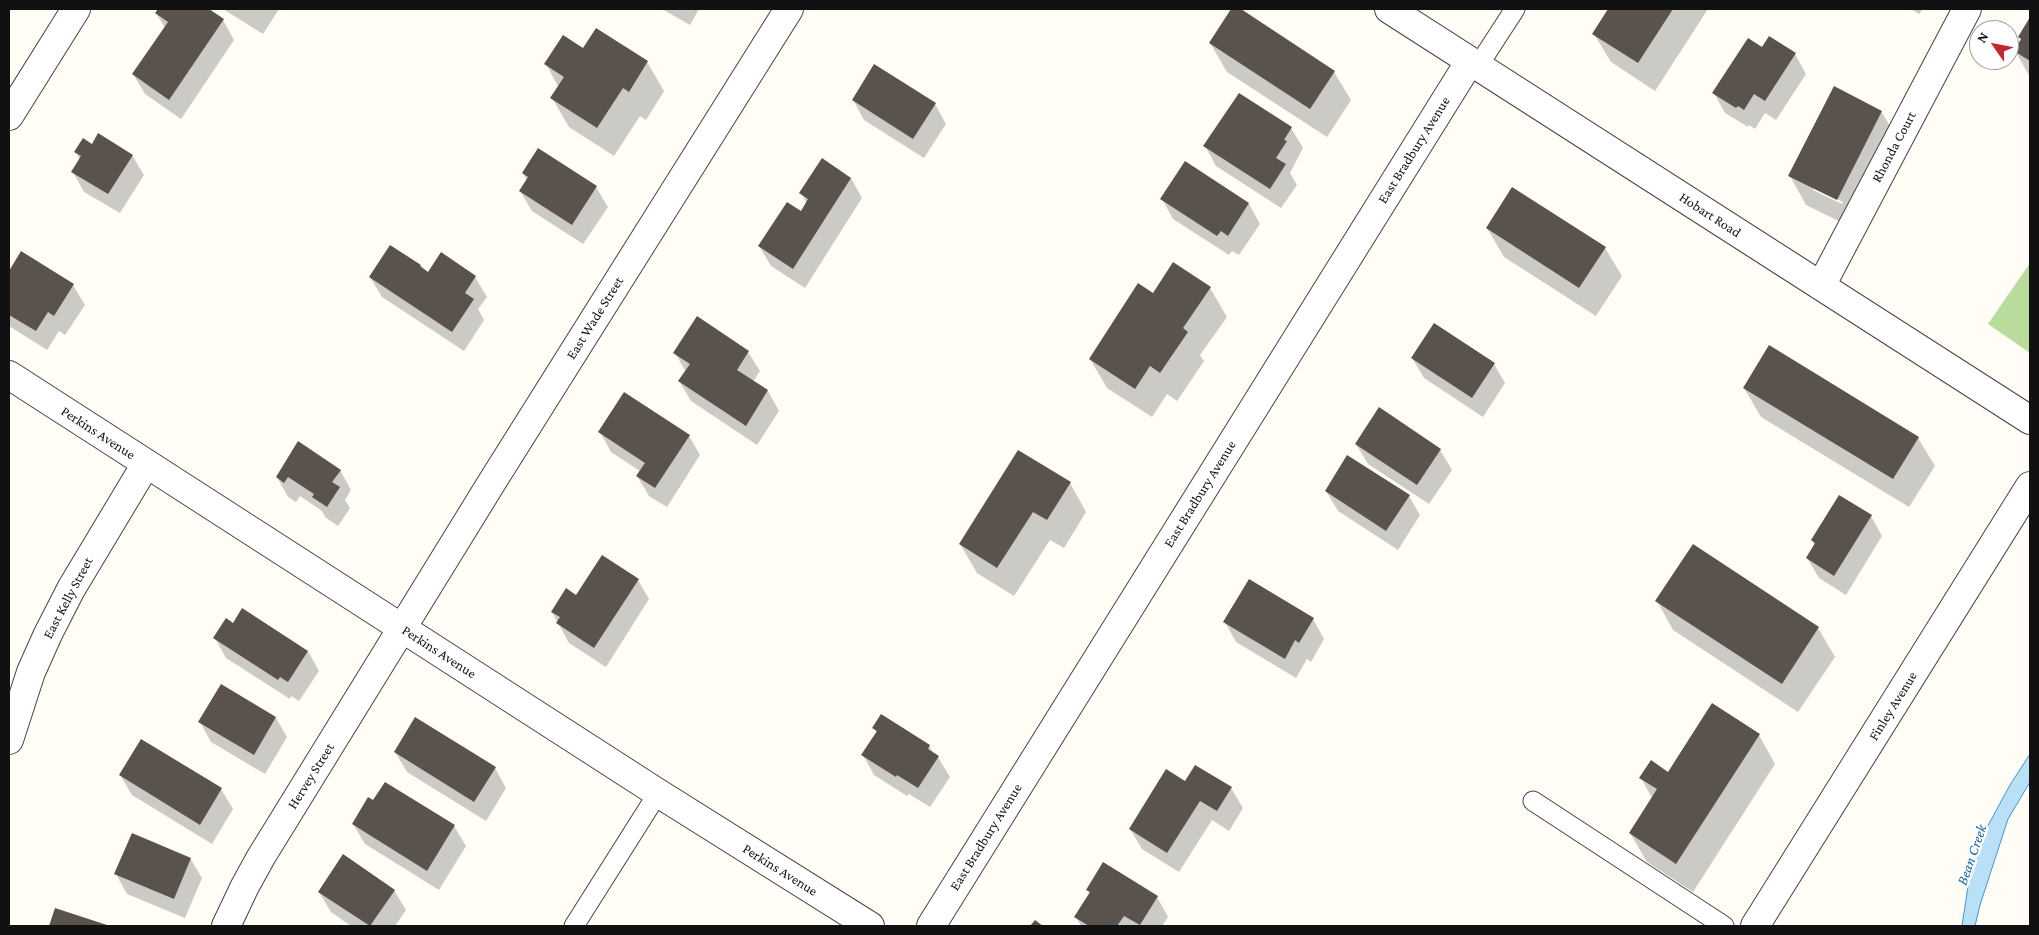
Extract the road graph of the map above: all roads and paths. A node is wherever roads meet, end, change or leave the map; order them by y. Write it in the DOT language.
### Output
graph roads {
  1 [pos="76,9"];
  2 [pos="789,9"];
  3 [pos="1389,9"];
  4 [pos="1515,9"];
  5 [pos="1966,9"];
  6 [pos="1474,63"];
  7 [pos="9,116"];
  8 [pos="1821,286"];
  9 [pos="9,376"];
  10 [pos="2030,420"];
  11 [pos="146,464"];
  12 [pos="2030,486"];
  13 [pos="401,628"];
  14 [pos="9,740"];
  15 [pos="658,793"];
  16 [pos="1534,802"];
  17 [pos="226,926"];
  18 [pos="574,926"];
  19 [pos="870,926"];
  20 [pos="931,926"];
  21 [pos="1724,926"];
  22 [pos="1755,926"];
  1 -- 7 [label="street"];
  2 -- 13 [label="street, East Wade Street"];
  3 -- 6 [label="street, Hobart Road"];
  4 -- 6 [label="lane"];
  5 -- 8 [label="street, Rhonda Court"];
  6 -- 8 [label="street, Hobart Road"];
  6 -- 20 [label="street, East Bradbury Avenue"];
  8 -- 10 [label="street, Hobart Road"];
  9 -- 11 [label="street, Perkins Avenue"];
  11 -- 13 [label="street, Perkins Avenue"];
  11 -- 14 [label="street, East Kelly Street"];
  12 -- 22 [label="street, Finley Avenue"];
  13 -- 15 [label="street, Perkins Avenue"];
  13 -- 17 [label="street, Hervey Street"];
  15 -- 18 [label="lane"];
  15 -- 19 [label="street, Perkins Avenue"];
  16 -- 21 [label="lane"];
}
